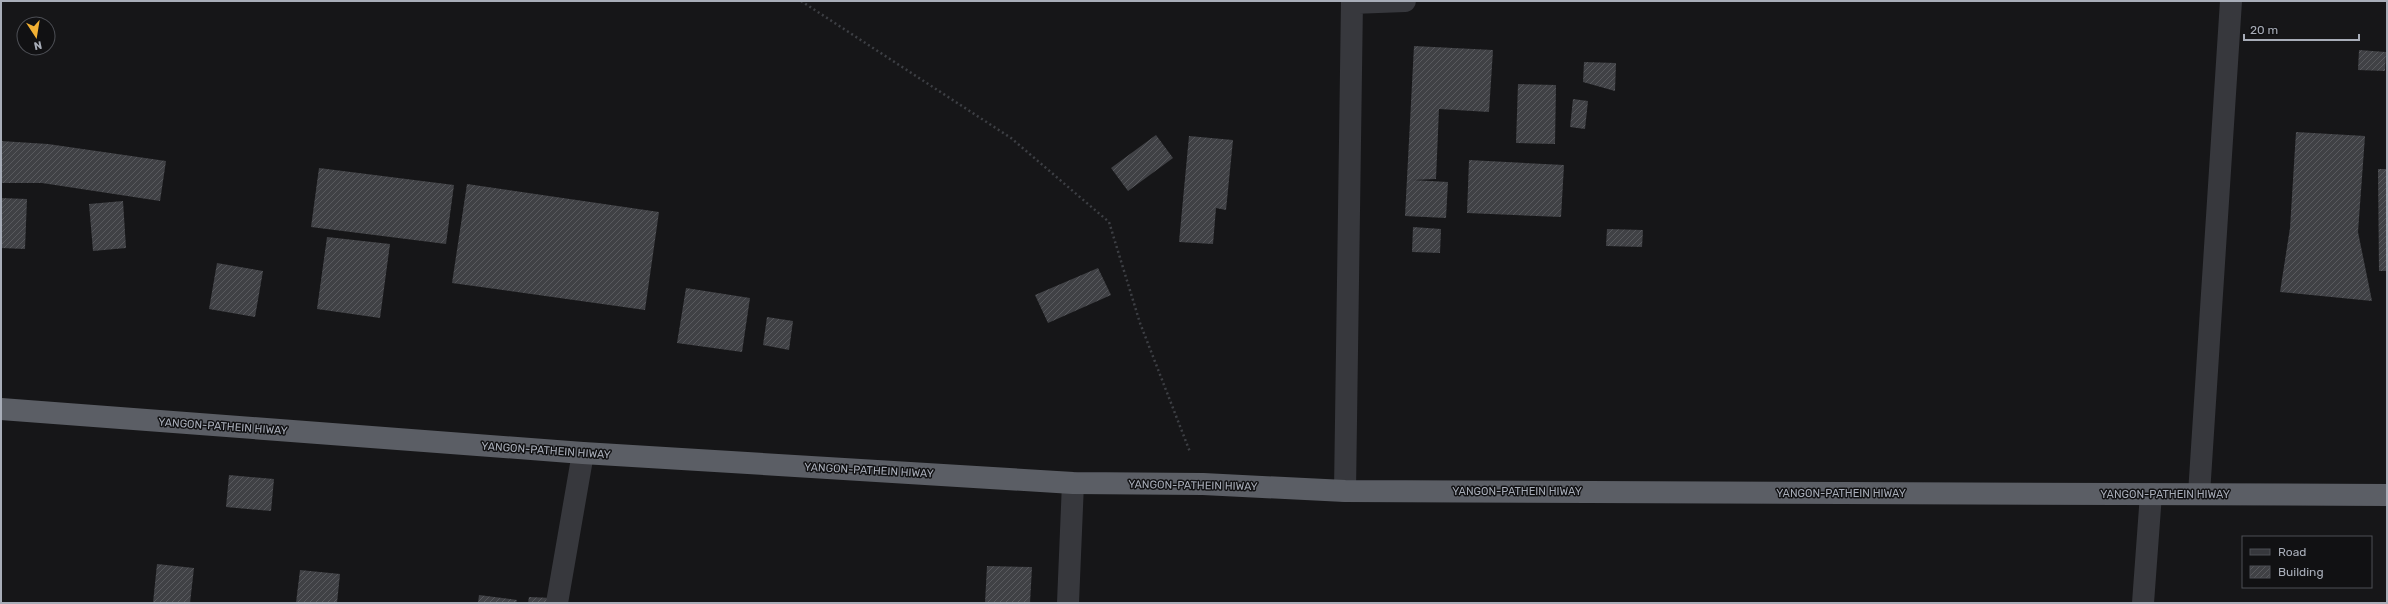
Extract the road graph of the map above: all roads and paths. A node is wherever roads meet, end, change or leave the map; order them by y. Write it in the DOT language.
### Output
graph roads {
  1 [pos="801,1"];
  2 [pos="1404,1"];
  3 [pos="2231,1"];
  4 [pos="1352,2"];
  5 [pos="1,409"];
  6 [pos="583,453"];
  7 [pos="1073,483"];
  8 [pos="1203,484"];
  9 [pos="1345,491"];
  10 [pos="2151,494"];
  11 [pos="2199,494"];
  12 [pos="2387,495"];
  13 [pos="558,603"];
  14 [pos="1068,603"];
  15 [pos="2143,603"];
  1 -- 8 [label="path"];
  2 -- 4 [label="street"];
  3 -- 11 [label="street"];
  4 -- 9 [label="street"];
  5 -- 6 [label="highway, YANGON-PATHEIN HIWAY"];
  6 -- 7 [label="highway, YANGON-PATHEIN HIWAY"];
  6 -- 13 [label="street"];
  7 -- 8 [label="highway, YANGON-PATHEIN HIWAY"];
  7 -- 14 [label="street"];
  8 -- 9 [label="highway, YANGON-PATHEIN HIWAY"];
  9 -- 10 [label="highway, YANGON-PATHEIN HIWAY"];
  10 -- 11 [label="highway, YANGON-PATHEIN HIWAY"];
  10 -- 15 [label="street"];
  11 -- 12 [label="highway, YANGON-PATHEIN HIWAY"];
}
